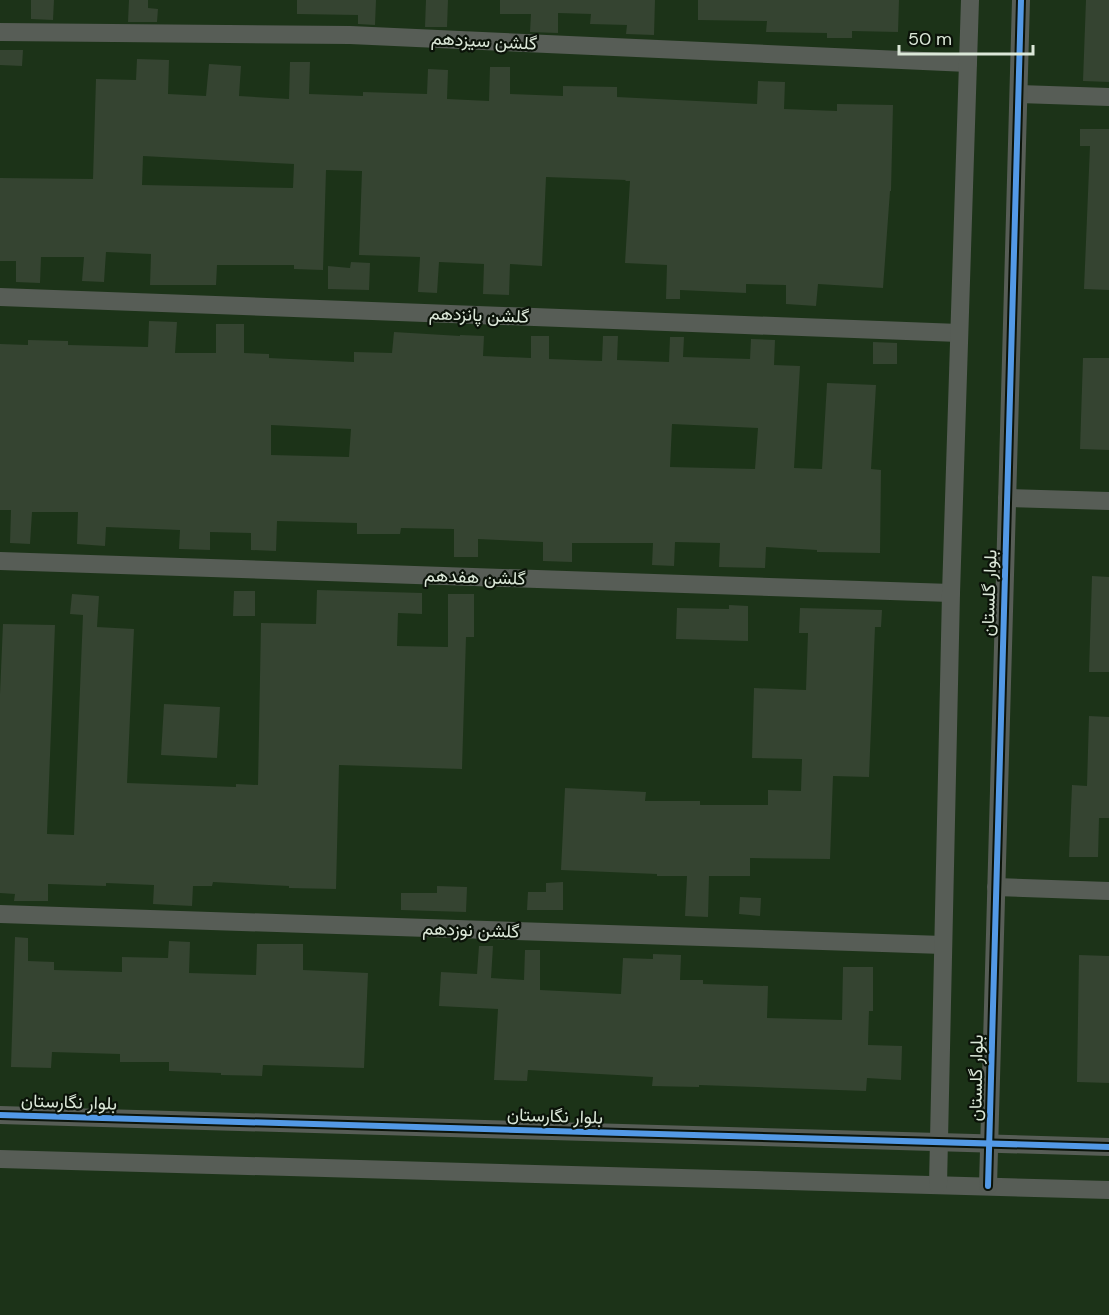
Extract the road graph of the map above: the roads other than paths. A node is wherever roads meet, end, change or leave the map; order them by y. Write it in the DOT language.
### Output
graph roads {
  1 [pos="970,0"];
  2 [pos="1021,0"];
  3 [pos="0,32"];
  4 [pos="968,63"];
  5 [pos="1019,94"];
  6 [pos="1109,97"];
  7 [pos="0,297"];
  8 [pos="958,333"];
  9 [pos="1007,498"];
  10 [pos="1109,501"];
  11 [pos="0,561"];
  12 [pos="951,593"];
  13 [pos="996,887"];
  14 [pos="1109,891"];
  15 [pos="0,914"];
  16 [pos="943,945"];
  17 [pos="0,1115"];
  18 [pos="939,1142"];
  19 [pos="989,1144"];
  20 [pos="1109,1147"];
  21 [pos="0,1159"];
  22 [pos="938,1185"];
  23 [pos="988,1186"];
  24 [pos="1109,1190"];
  1 -- 4 [label="street, بلوار گلستان"];
  2 -- 5 [label="street, بلوار گلستان"];
  3 -- 4 [label="street, گلشن سیزدهم"];
  4 -- 8 [label="street, بلوار گلستان"];
  5 -- 6 [label="street"];
  5 -- 9 [label="street, بلوار گلستان"];
  7 -- 8 [label="street, گلشن پانزدهم"];
  8 -- 12 [label="street, بلوار گلستان"];
  9 -- 10 [label="street"];
  9 -- 13 [label="street, بلوار گلستان"];
  11 -- 12 [label="street, گلشن هفدهم"];
  12 -- 16 [label="street, بلوار گلستان"];
  13 -- 14 [label="street"];
  13 -- 19 [label="street, بلوار گلستان"];
  15 -- 16 [label="street, گلشن نوزدهم"];
  16 -- 18 [label="street, بلوار گلستان"];
  17 -- 18 [label="street, بلوار نگارستان"];
  18 -- 19 [label="street, بلوار نگارستان"];
  18 -- 22 [label="street, بلوار گلستان"];
  19 -- 20 [label="street, بلوار نگارستان"];
  19 -- 23 [label="street, بلوار گلستان"];
  21 -- 22 [label="street"];
  22 -- 23 [label="street"];
  23 -- 24 [label="street"];
}
